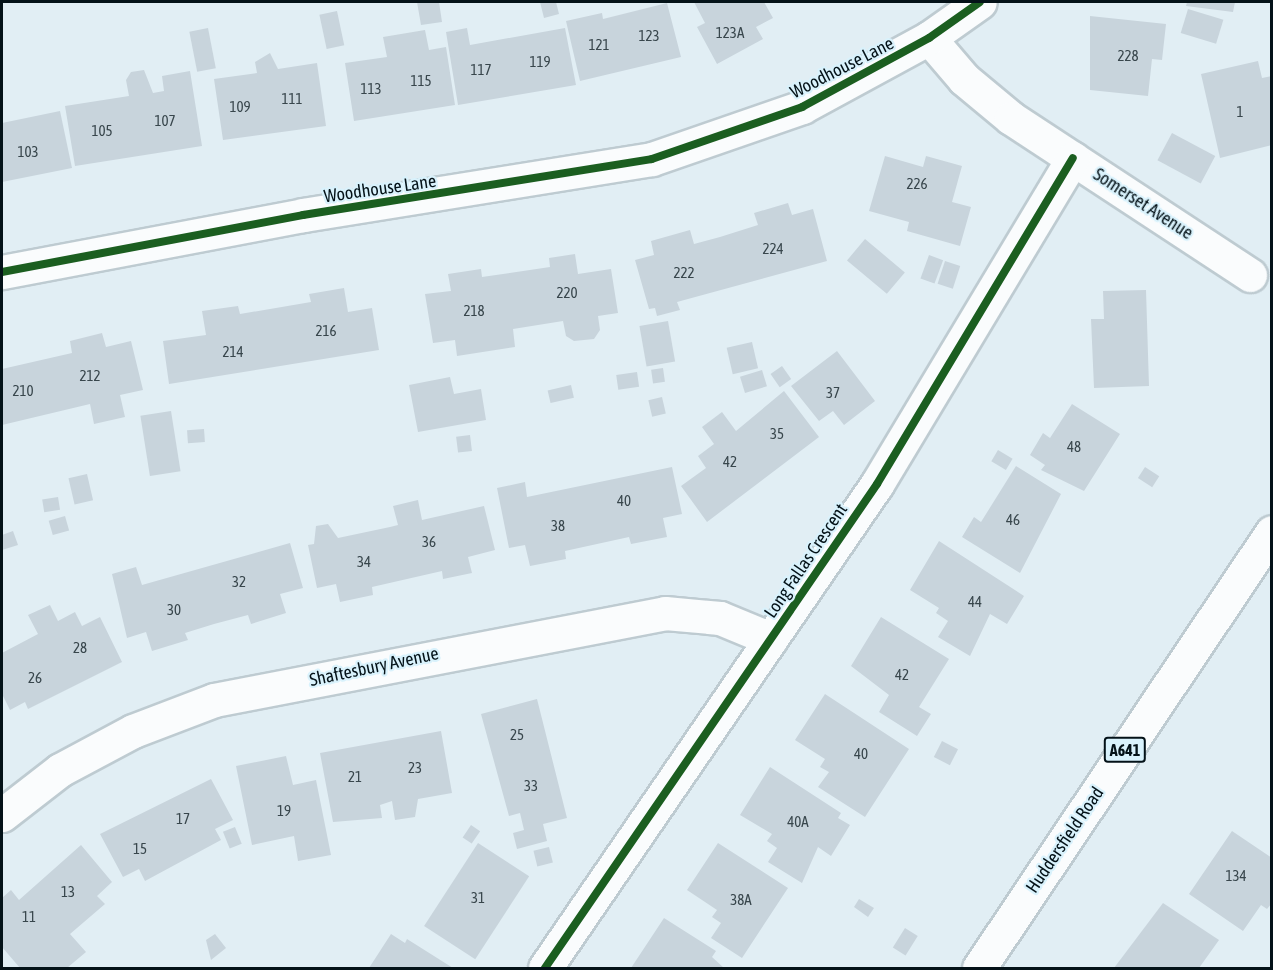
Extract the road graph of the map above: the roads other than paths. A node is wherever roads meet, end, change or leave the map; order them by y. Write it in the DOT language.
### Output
graph roads {
  1 [pos="980,2"];
  2 [pos="929,38"];
  3 [pos="1073,158"];
  4 [pos="2,272"];
  5 [pos="1250,275"];
  6 [pos="1272,532"];
  7 [pos="771,639"];
  8 [pos="2,815"];
  9 [pos="545,969"];
  10 [pos="979,969"];
  1 -- 2 [label="street, Woodhouse Lane"];
  2 -- 3 [label="street, Somerset Avenue"];
  2 -- 4 [label="street, Woodhouse Lane"];
  3 -- 5 [label="street, Somerset Avenue"];
  3 -- 7 [label="street, Long Fallas Crescent"];
  6 -- 10 [label="street, Huddersfield Road / A641"];
  7 -- 8 [label="street, Shaftesbury Avenue"];
  7 -- 9 [label="street, Long Fallas Crescent"];
}
